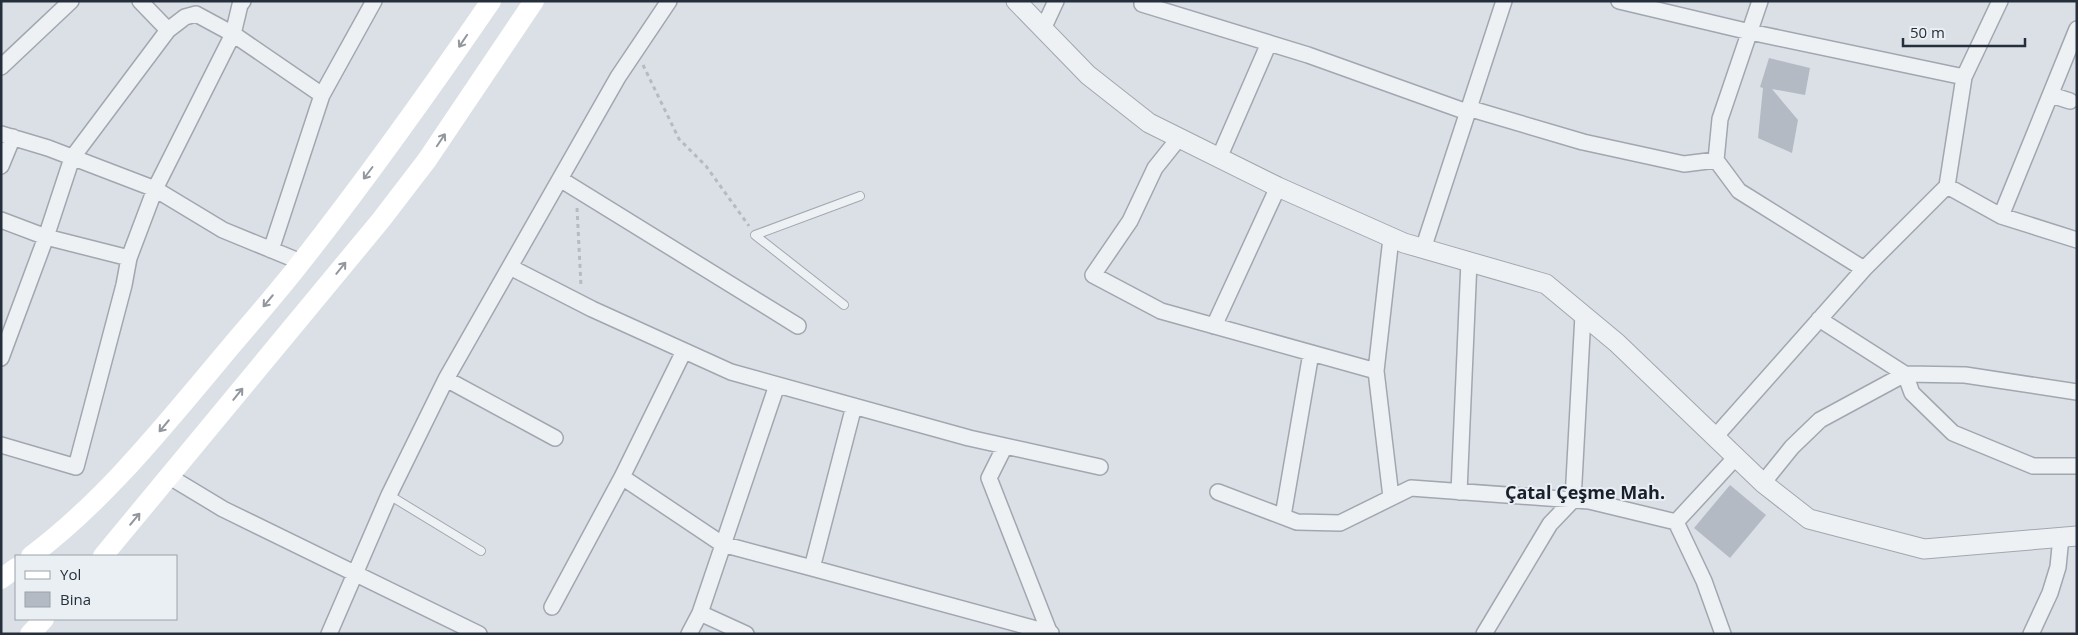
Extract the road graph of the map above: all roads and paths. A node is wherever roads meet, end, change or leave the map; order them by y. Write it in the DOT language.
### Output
graph roads {
  1 [pos="71,1"];
  2 [pos="140,1"];
  3 [pos="243,1"];
  4 [pos="374,1"];
  5 [pos="491,1"];
  6 [pos="534,1"];
  7 [pos="669,1"];
  8 [pos="1016,1"];
  9 [pos="1056,1"];
  10 [pos="1504,1"];
  11 [pos="1619,1"];
  12 [pos="1760,1"];
  13 [pos="2000,1"];
  14 [pos="1142,4"];
  15 [pos="2077,28"];
  16 [pos="1043,29"];
  17 [pos="168,30"];
  18 [pos="1750,32"];
  19 [pos="233,34"];
  20 [pos="1269,43"];
  21 [pos="636,50"];
  22 [pos="1,67"];
  23 [pos="1964,77"];
  24 [pos="2051,95"];
  25 [pos="322,96"];
  26 [pos="2070,101"];
  27 [pos="1468,110"];
  28 [pos="7,136"];
  29 [pos="1179,138"];
  30 [pos="72,158"];
  31 [pos="1219,158"];
  32 [pos="1716,160"];
  33 [pos="1,166"];
  34 [pos="560,179"];
  35 [pos="1947,186"];
  36 [pos="1278,187"];
  37 [pos="155,189"];
  38 [pos="576,190"];
  39 [pos="860,196"];
  40 [pos="2001,216"];
  41 [pos="1,220"];
  42 [pos="755,235"];
  43 [pos="46,237"];
  44 [pos="1392,238"];
  45 [pos="2077,240"];
  46 [pos="1424,249"];
  47 [pos="271,250"];
  48 [pos="129,258"];
  49 [pos="301,262"];
  50 [pos="1469,262"];
  51 [pos="510,267"];
  52 [pos="1864,269"];
  53 [pos="582,304"];
  54 [pos="844,305"];
  55 [pos="1583,314"];
  56 [pos="1819,320"];
  57 [pos="798,326"];
  58 [pos="1214,326"];
  59 [pos="684,351"];
  60 [pos="1311,353"];
  61 [pos="1,358"];
  62 [pos="1376,371"];
  63 [pos="1904,374"];
  64 [pos="446,379"];
  65 [pos="777,385"];
  66 [pos="2077,392"];
  67 [pos="854,406"];
  68 [pos="1715,437"];
  69 [pos="555,438"];
  70 [pos="1,445"];
  71 [pos="1005,446"];
  72 [pos="1736,457"];
  73 [pos="2077,466"];
  74 [pos="1100,467"];
  75 [pos="170,477"];
  76 [pos="622,477"];
  77 [pos="1763,483"];
  78 [pos="1218,492"];
  79 [pos="1459,492"];
  80 [pos="389,495"];
  81 [pos="1391,497"];
  82 [pos="1573,500"];
  83 [pos="1283,516"];
  84 [pos="1676,522"];
  85 [pos="2069,537"];
  86 [pos="722,544"];
  87 [pos="481,551"];
  88 [pos="32,555"];
  89 [pos="104,555"];
  90 [pos="812,568"];
  91 [pos="15,569"];
  92 [pos="356,573"];
  93 [pos="1,579"];
  94 [pos="552,607"];
  95 [pos="700,613"];
  96 [pos="45,620"];
  97 [pos="45,620"];
  98 [pos="1050,633"];
  99 [pos="30,634"];
  100 [pos="38,634"];
  101 [pos="329,634"];
  102 [pos="479,634"];
  103 [pos="689,634"];
  104 [pos="744,634"];
  105 [pos="1484,634"];
  106 [pos="1723,634"];
  107 [pos="2031,634"];
  1 -- 22 [label="street"];
  2 -- 17 [label="street"];
  3 -- 19 [label="street"];
  4 -- 25 [label="street"];
  5 -- 49 [label="main road, one-way"];
  75 -- 6 [label="main road, one-way"];
  7 -- 21 [label="street"];
  8 -- 16 [label="street"];
  9 -- 16 [label="street"];
  10 -- 27 [label="street"];
  11 -- 18 [label="street"];
  12 -- 18 [label="street"];
  13 -- 23 [label="street"];
  14 -- 20 [label="street"];
  15 -- 24 [label="street"];
  16 -- 29 [label="street"];
  17 -- 19 [label="street"];
  17 -- 30 [label="street"];
  18 -- 23 [label="street"];
  18 -- 32 [label="street"];
  19 -- 25 [label="street"];
  19 -- 37 [label="street"];
  20 -- 27 [label="street"];
  20 -- 31 [label="street"];
  21 -- 34 [label="street"];
  21 -- 42 [label="path"];
  23 -- 35 [label="street"];
  24 -- 26 [label="street"];
  24 -- 40 [label="street"];
  25 -- 47 [label="street"];
  27 -- 32 [label="street"];
  27 -- 46 [label="street"];
  28 -- 30 [label="street"];
  28 -- 33 [label="street"];
  29 -- 31 [label="street"];
  29 -- 58 [label="street"];
  30 -- 37 [label="street"];
  30 -- 43 [label="street"];
  31 -- 36 [label="street"];
  32 -- 52 [label="street"];
  34 -- 38 [label="street"];
  34 -- 51 [label="street"];
  35 -- 40 [label="street"];
  35 -- 52 [label="street"];
  36 -- 44 [label="street"];
  36 -- 58 [label="street"];
  37 -- 47 [label="street"];
  37 -- 48 [label="street"];
  38 -- 53 [label="path"];
  38 -- 57 [label="street"];
  39 -- 42 [label="lane"];
  40 -- 45 [label="street"];
  41 -- 43 [label="street"];
  42 -- 54 [label="lane"];
  43 -- 48 [label="street"];
  43 -- 61 [label="street"];
  44 -- 46 [label="street"];
  44 -- 62 [label="street"];
  46 -- 50 [label="street"];
  47 -- 49 [label="street"];
  48 -- 70 [label="street"];
  49 -- 88 [label="main road, one-way"];
  50 -- 55 [label="street"];
  50 -- 79 [label="street"];
  51 -- 53 [label="street"];
  51 -- 64 [label="street"];
  52 -- 56 [label="street"];
  53 -- 59 [label="street"];
  55 -- 68 [label="street"];
  55 -- 82 [label="street"];
  56 -- 63 [label="street"];
  56 -- 68 [label="street"];
  58 -- 60 [label="street"];
  59 -- 65 [label="street"];
  59 -- 76 [label="street"];
  60 -- 62 [label="street"];
  60 -- 83 [label="street"];
  62 -- 81 [label="street"];
  63 -- 66 [label="street"];
  63 -- 73 [label="street"];
  63 -- 77 [label="street"];
  64 -- 69 [label="street"];
  64 -- 80 [label="street"];
  65 -- 67 [label="street"];
  65 -- 86 [label="street"];
  67 -- 71 [label="street"];
  67 -- 90 [label="street"];
  68 -- 72 [label="street"];
  71 -- 74 [label="street"];
  71 -- 98 [label="street"];
  72 -- 77 [label="street"];
  72 -- 84 [label="street"];
  89 -- 75 [label="main road, one-way"];
  75 -- 92 [label="street"];
  76 -- 86 [label="street"];
  76 -- 94 [label="street"];
  77 -- 85 [label="street"];
  78 -- 83 [label="street"];
  79 -- 81 [label="street"];
  79 -- 82 [label="street"];
  80 -- 87 [label="lane"];
  80 -- 92 [label="street"];
  81 -- 83 [label="street"];
  82 -- 84 [label="street"];
  82 -- 105 [label="street"];
  84 -- 106 [label="street"];
  85 -- 107 [label="street"];
  86 -- 90 [label="street"];
  86 -- 95 [label="street"];
  90 -- 98 [label="street"];
  91 -- 93 [label="main road"];
  92 -- 101 [label="street"];
  92 -- 102 [label="street"];
  95 -- 103 [label="street"];
  95 -- 104 [label="street"];
  96 -- 99 [label="main road"];
  97 -- 100 [label="main road"];
}
